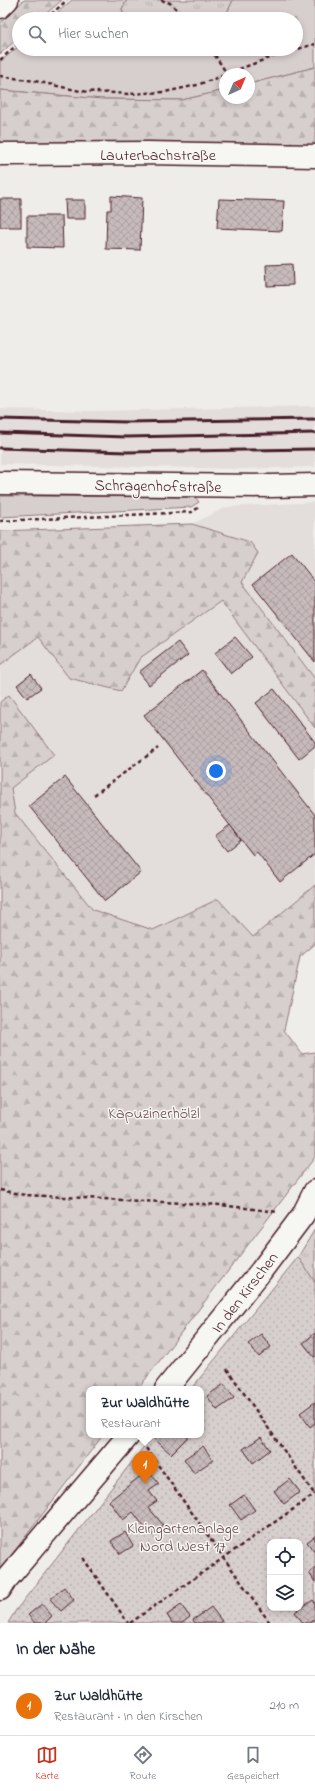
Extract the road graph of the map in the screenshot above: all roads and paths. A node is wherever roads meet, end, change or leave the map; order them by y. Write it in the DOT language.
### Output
graph roads {
  1 [pos="7,0"];
  2 [pos="67,0"];
  3 [pos="161,0"];
  4 [pos="0,7"];
  5 [pos="54,12"];
  6 [pos="180,12"];
  7 [pos="315,44"];
  8 [pos="303,47"];
  9 [pos="12,49"];
  10 [pos="215,56"];
  11 [pos="274,56"];
  12 [pos="0,60"];
  13 [pos="222,68"];
  14 [pos="242,68"];
  15 [pos="0,76"];
  16 [pos="219,77"];
  17 [pos="0,154"];
  18 [pos="315,156"];
  19 [pos="0,483"];
  20 [pos="315,485"];
  21 [pos="203,505"];
  22 [pos="0,521"];
  23 [pos="158,748"];
  24 [pos="94,795"];
  25 [pos="0,1190"];
  26 [pos="315,1191"];
  27 [pos="303,1216"];
  28 [pos="227,1369"];
  29 [pos="168,1386"];
  30 [pos="137,1440"];
  31 [pos="315,1494"];
  32 [pos="224,1557"];
  33 [pos="83,1558"];
  34 [pos="0,1589"];
  35 [pos="129,1623"];
  36 [pos="270,1623"];
  1 -- 4 [label="street"];
  2 -- 5 [label="path"];
  3 -- 6 [label="path"];
  7 -- 8 [label="path"];
  9 -- 12 [label="path"];
  10 -- 13 [label="path"];
  11 -- 14 [label="path"];
  15 -- 16 [label="path"];
  17 -- 18 [label="street, Lauterbachstraße"];
  19 -- 20 [label="street, Schragenhofstraße"];
  21 -- 22 [label="path"];
  23 -- 24 [label="path"];
  25 -- 27 [label="path"];
  26 -- 27 [label="street, In den Kirschen"];
  27 -- 29 [label="street, In den Kirschen"];
  28 -- 31 [label="path"];
  30 -- 32 [label="path"];
  30 -- 34 [label="street"];
  31 -- 32 [label="path"];
  32 -- 35 [label="path"];
  32 -- 36 [label="path"];
  33 -- 35 [label="path"];
}
